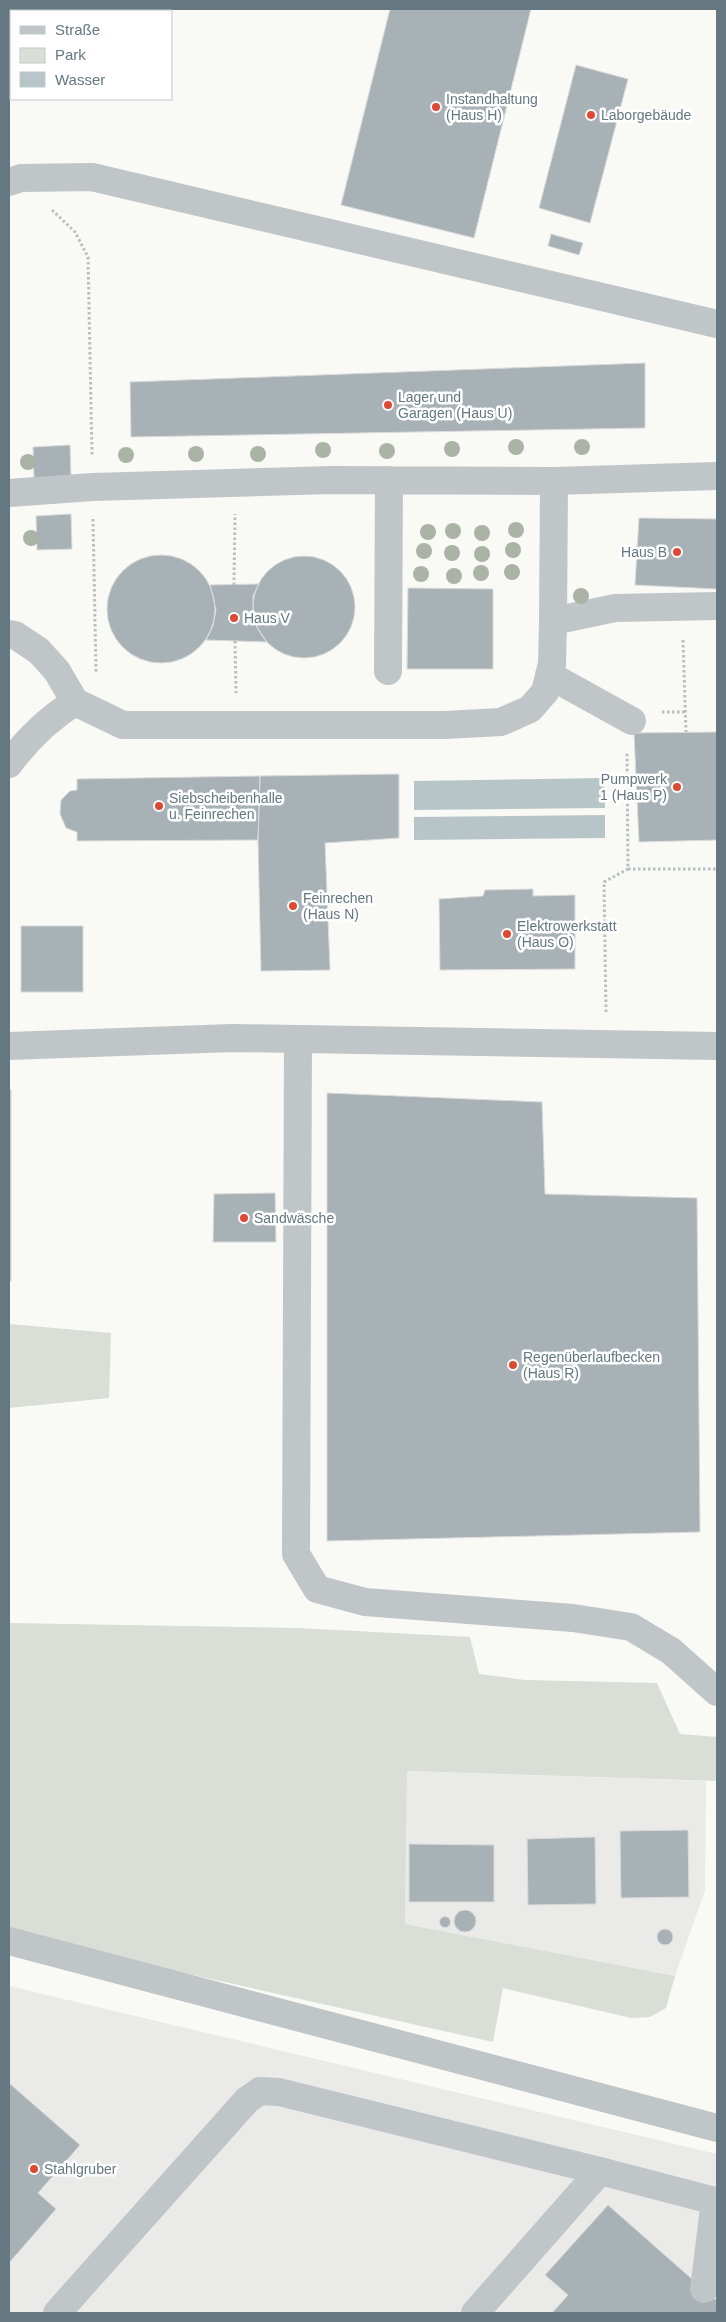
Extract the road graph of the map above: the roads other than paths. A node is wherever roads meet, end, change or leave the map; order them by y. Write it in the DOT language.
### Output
graph roads {
  1 [pos="9,182"];
  2 [pos="717,324"];
  3 [pos="717,476"];
  4 [pos="389,480"];
  5 [pos="554,481"];
  6 [pos="9,493"];
  7 [pos="717,606"];
  8 [pos="553,621"];
  9 [pos="9,634"];
  10 [pos="388,671"];
  11 [pos="549,675"];
  12 [pos="75,702"];
  13 [pos="632,721"];
  14 [pos="9,764"];
  15 [pos="298,1039"];
  16 [pos="9,1046"];
  17 [pos="717,1046"];
  18 [pos="717,1692"];
  19 [pos="9,1941"];
  20 [pos="717,2128"];
  21 [pos="600,2171"];
  22 [pos="716,2202"];
  23 [pos="704,2289"];
  24 [pos="57,2313"];
  25 [pos="475,2313"];
  1 -- 2 [label="lane"];
  3 -- 5 [label="lane"];
  4 -- 5 [label="lane"];
  4 -- 6 [label="lane"];
  4 -- 10 [label="lane"];
  5 -- 8 [label="lane"];
  7 -- 8 [label="lane"];
  8 -- 11 [label="lane"];
  9 -- 12 [label="lane"];
  11 -- 12 [label="lane"];
  11 -- 13 [label="lane"];
  12 -- 14 [label="lane"];
  15 -- 16 [label="lane"];
  15 -- 17 [label="lane"];
  15 -- 18 [label="lane"];
  19 -- 20 [label="lane"];
  21 -- 22 [label="lane"];
  21 -- 24 [label="lane"];
  21 -- 25 [label="lane"];
  22 -- 23 [label="lane"];
}
